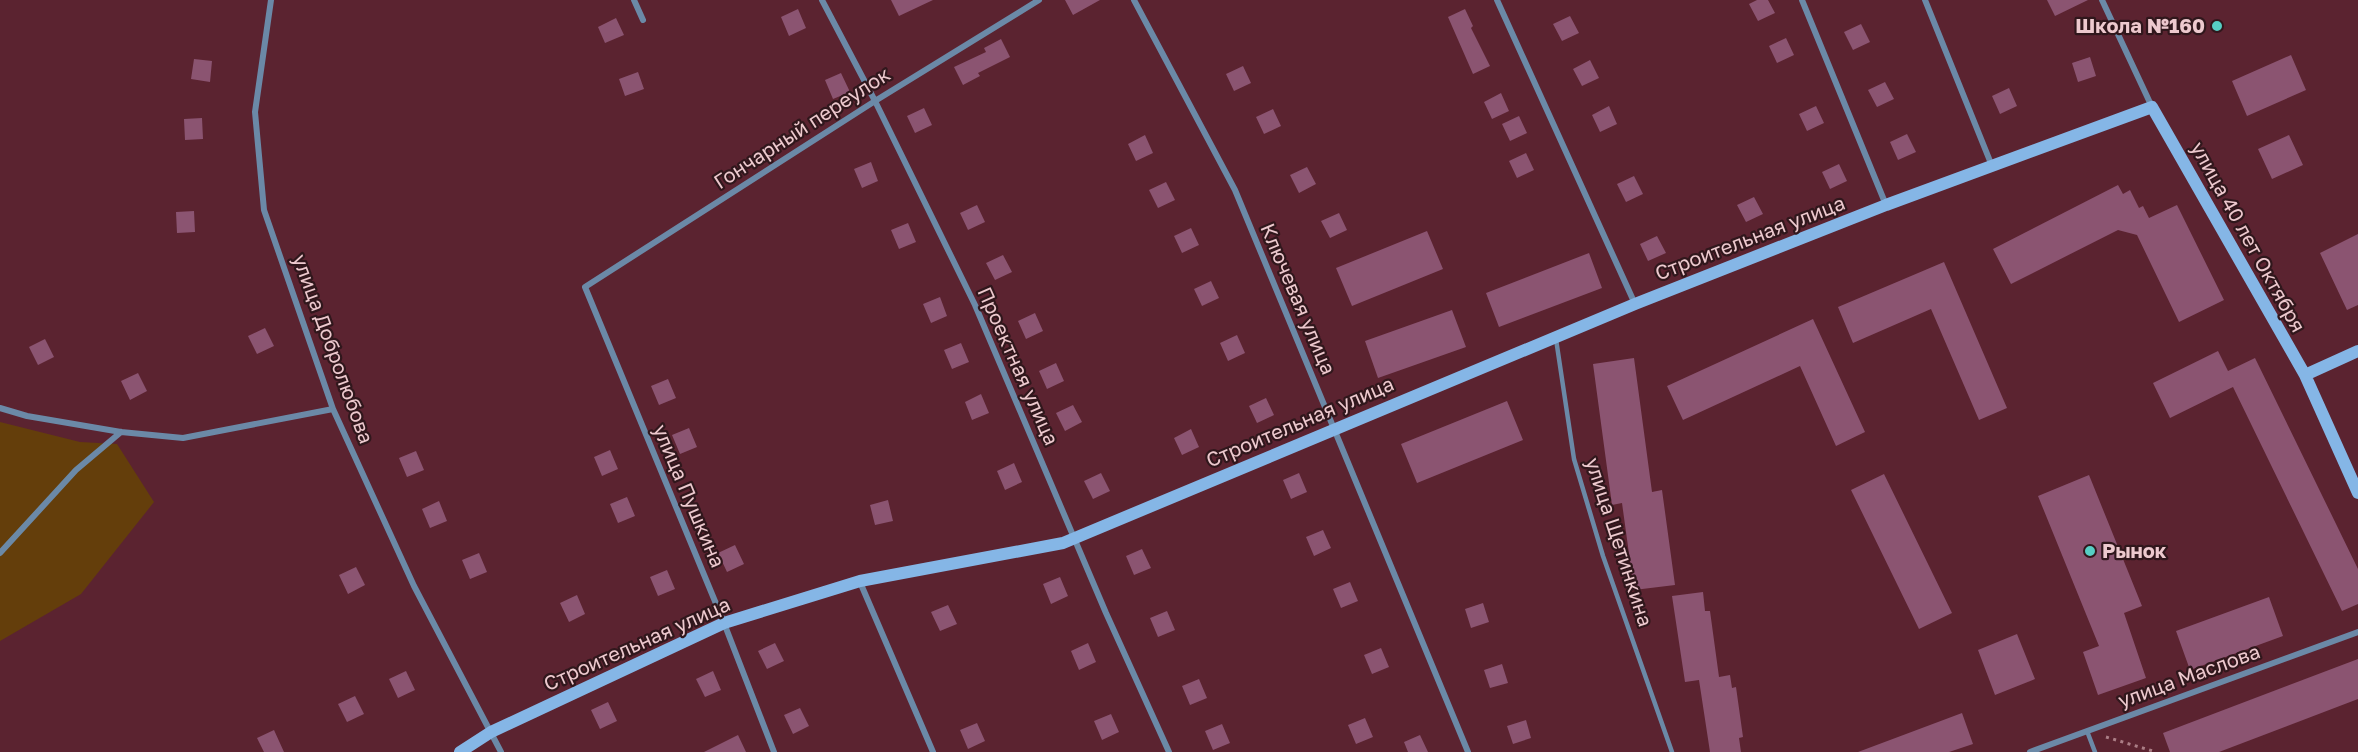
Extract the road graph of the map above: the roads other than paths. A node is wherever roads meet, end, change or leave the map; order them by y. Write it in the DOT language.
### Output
graph roads {
  1 [pos="271,0"];
  2 [pos="634,0"];
  3 [pos="822,0"];
  4 [pos="1039,0"];
  5 [pos="1134,0"];
  6 [pos="1497,0"];
  7 [pos="1802,0"];
  8 [pos="1925,0"];
  9 [pos="2102,0"];
  10 [pos="643,20"];
  11 [pos="875,100"];
  12 [pos="2152,106"];
  13 [pos="1992,166"];
  14 [pos="1886,205"];
  15 [pos="585,288"];
  16 [pos="1635,304"];
  17 [pos="1556,336"];
  18 [pos="2358,351"];
  19 [pos="2305,375"];
  20 [pos="0,408"];
  21 [pos="333,409"];
  22 [pos="1334,428"];
  23 [pos="121,432"];
  24 [pos="2358,493"];
  25 [pos="1075,538"];
  26 [pos="0,553"];
  27 [pos="860,581"];
  28 [pos="724,623"];
  29 [pos="2358,632"];
  30 [pos="2086,731"];
  31 [pos="491,732"];
  32 [pos="460,752"];
  33 [pos="501,752"];
  34 [pos="774,752"];
  35 [pos="933,752"];
  36 [pos="1169,752"];
  37 [pos="1468,752"];
  38 [pos="1672,752"];
  39 [pos="2030,752"];
  40 [pos="2095,752"];
  1 -- 21 [label="street, улица Добролюбова"];
  2 -- 10 [label="street"];
  3 -- 11 [label="street, Проектная улица"];
  4 -- 11 [label="street, Гончарный переулок"];
  5 -- 22 [label="street, Ключевая улица"];
  6 -- 16 [label="street"];
  7 -- 14 [label="street"];
  8 -- 13 [label="street"];
  9 -- 12 [label="street, улица 40 лет Октября"];
  11 -- 15 [label="street, Гончарный переулок"];
  11 -- 25 [label="street, Проектная улица"];
  12 -- 13 [label="street, Строительная улица"];
  12 -- 19 [label="street, улица 40 лет Октября"];
  13 -- 14 [label="street, Строительная улица"];
  14 -- 16 [label="street, Строительная улица"];
  15 -- 28 [label="street, улица Пушкина"];
  16 -- 17 [label="street, Строительная улица"];
  17 -- 22 [label="street, Строительная улица"];
  17 -- 38 [label="lane, улица Щетинкина"];
  18 -- 19 [label="street"];
  19 -- 24 [label="street, улица 40 лет Октября"];
  20 -- 23 [label="street"];
  21 -- 23 [label="street"];
  21 -- 31 [label="street, улица Добролюбова"];
  22 -- 25 [label="street, Строительная улица"];
  22 -- 37 [label="street, Ключевая улица"];
  23 -- 26 [label="street"];
  25 -- 27 [label="street, Строительная улица"];
  25 -- 36 [label="street, Проектная улица"];
  27 -- 28 [label="street, Строительная улица"];
  27 -- 35 [label="street"];
  28 -- 31 [label="street, Строительная улица"];
  28 -- 34 [label="street, улица Пушкина"];
  29 -- 30 [label="street, улица Маслова"];
  30 -- 39 [label="street, улица Маслова"];
  30 -- 40 [label="lane"];
  31 -- 32 [label="street, Строительная улица"];
  31 -- 33 [label="street, улица Добролюбова"];
}
